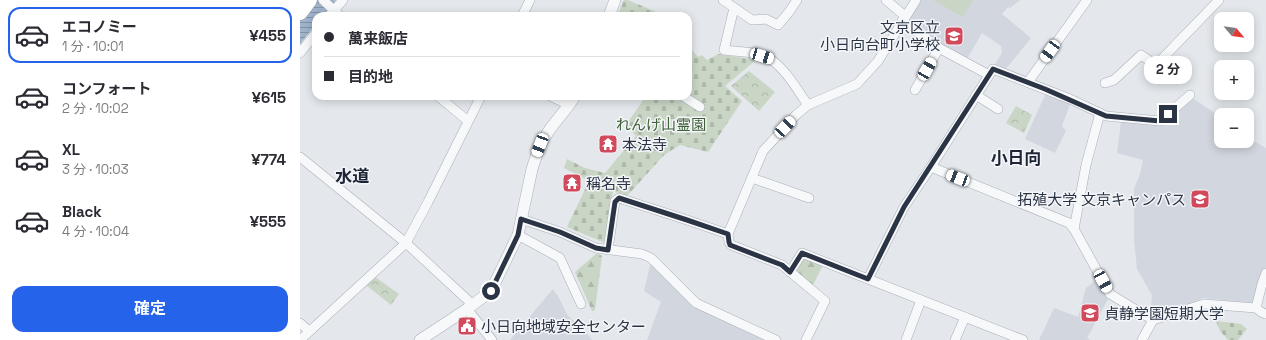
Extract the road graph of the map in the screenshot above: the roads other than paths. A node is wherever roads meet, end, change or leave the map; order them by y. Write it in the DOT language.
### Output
graph roads {
  1 [pos="310,0"];
  2 [pos="323,0"];
  3 [pos="343,0"];
  4 [pos="529,0"];
  5 [pos="615,0"];
  6 [pos="723,0"];
  7 [pos="797,0"];
  8 [pos="886,0"];
  9 [pos="916,0"];
  10 [pos="1087,0"];
  11 [pos="1219,0"];
  12 [pos="734,8"];
  13 [pos="300,12"];
  14 [pos="332,12"];
  15 [pos="334,12"];
  16 [pos="524,12"];
  17 [pos="610,12"];
  18 [pos="904,18"];
  19 [pos="312,37"];
  20 [pos="939,48"];
  21 [pos="300,53"];
  22 [pos="989,75"];
  23 [pos="1028,82"];
  24 [pos="1105,83"];
  25 [pos="915,90"];
  26 [pos="976,95"];
  27 [pos="1190,95"];
  28 [pos="443,100"];
  29 [pos="479,100"];
  30 [pos="689,100"];
  31 [pos="572,101"];
  32 [pos="808,106"];
  33 [pos="700,107"];
  34 [pos="998,109"];
  35 [pos="1100,113"];
  36 [pos="468,121"];
  37 [pos="300,158"];
  38 [pos="931,167"];
  39 [pos="752,178"];
  40 [pos="809,198"];
  41 [pos="521,219"];
  42 [pos="1074,229"];
  43 [pos="728,234"];
  44 [pos="518,235"];
  45 [pos="406,243"];
  46 [pos="608,250"];
  47 [pos="790,272"];
  48 [pos="1266,273"];
  49 [pos="868,279"];
  50 [pos="921,300"];
  51 [pos="581,304"];
  52 [pos="470,307"];
  53 [pos="1256,308"];
  54 [pos="1266,314"];
  55 [pos="965,317"];
  56 [pos="1153,320"];
  57 [pos="300,323"];
  58 [pos="310,331"];
  59 [pos="300,340"];
  60 [pos="420,340"];
  61 [pos="492,340"];
  62 [pos="776,340"];
  63 [pos="806,340"];
  64 [pos="906,340"];
  65 [pos="955,340"];
  66 [pos="1023,340"];
  67 [pos="1142,340"];
  1 -- 13 [label="highway"];
  2 -- 14 [label="street"];
  3 -- 15 [label="street"];
  4 -- 16 [label="street"];
  5 -- 17 [label="street"];
  6 -- 12 [label="street"];
  7 -- 12 [label="street"];
  8 -- 18 [label="street"];
  9 -- 18 [label="street"];
  10 -- 23 [label="street"];
  11 -- 24 [label="street"];
  12 -- 32 [label="street"];
  18 -- 20 [label="street"];
  18 -- 32 [label="street"];
  19 -- 21 [label="street"];
  20 -- 22 [label="street"];
  20 -- 25 [label="street"];
  22 -- 23 [label="street"];
  22 -- 26 [label="street"];
  23 -- 35 [label="street"];
  26 -- 34 [label="street"];
  26 -- 38 [label="street"];
  27 -- 35 [label="street"];
  28 -- 36 [label="street"];
  29 -- 36 [label="street"];
  30 -- 33 [label="street"];
  31 -- 41 [label="street"];
  32 -- 39 [label="street"];
  35 -- 42 [label="street"];
  36 -- 45 [label="street"];
  37 -- 45 [label="street"];
  38 -- 42 [label="street"];
  38 -- 49 [label="street"];
  39 -- 40 [label="street"];
  39 -- 43 [label="street"];
  41 -- 44 [label="street"];
  41 -- 46 [label="street"];
  42 -- 56 [label="street"];
  43 -- 46 [label="street"];
  43 -- 47 [label="street"];
  44 -- 51 [label="street"];
  44 -- 52 [label="street"];
  45 -- 52 [label="street"];
  45 -- 58 [label="street"];
  46 -- 62 [label="street"];
  47 -- 49 [label="street"];
  47 -- 63 [label="street"];
  48 -- 53 [label="street"];
  49 -- 50 [label="street"];
  50 -- 55 [label="street"];
  50 -- 64 [label="street"];
  52 -- 60 [label="street"];
  52 -- 61 [label="street"];
  53 -- 54 [label="street"];
  53 -- 56 [label="street"];
  55 -- 65 [label="street"];
  55 -- 66 [label="street"];
  56 -- 67 [label="street"];
  57 -- 58 [label="street"];
  58 -- 59 [label="street"];
}
